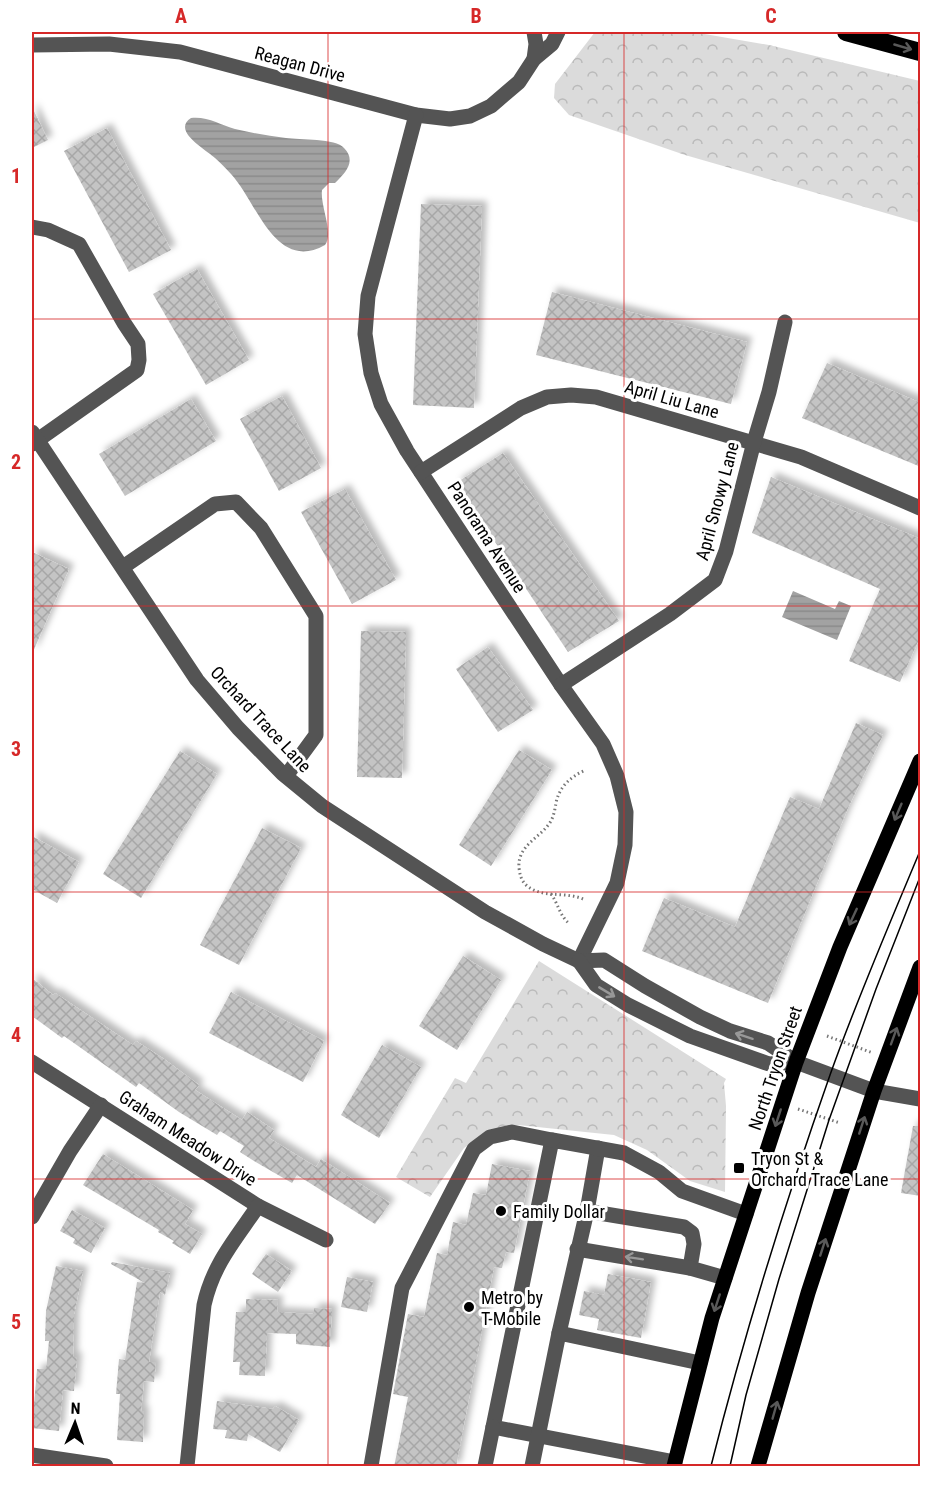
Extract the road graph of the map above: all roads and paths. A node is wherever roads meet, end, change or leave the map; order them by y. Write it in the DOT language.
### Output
graph roads {
  1 [pos="534,32"];
  2 [pos="558,32"];
  3 [pos="846,32"];
  4 [pos="32,45"];
  5 [pos="921,52"];
  6 [pos="534,59"];
  7 [pos="416,115"];
  8 [pos="32,227"];
  9 [pos="785,322"];
  10 [pos="34,439"];
  11 [pos="753,442"];
  12 [pos="421,472"];
  13 [pos="921,508"];
  14 [pos="123,567"];
  15 [pos="561,686"];
  16 [pos="921,761"];
  17 [pos="586,770"];
  18 [pos="286,776"];
  19 [pos="551,894"];
  20 [pos="583,899"];
  21 [pos="570,924"];
  22 [pos="579,961"];
  23 [pos="921,967"];
  24 [pos="827,1036"];
  25 [pos="874,1053"];
  26 [pos="32,1062"];
  27 [pos="796,1062"];
  28 [pos="874,1091"];
  29 [pos="921,1100"];
  30 [pos="101,1105"];
  31 [pos="793,1107"];
  32 [pos="840,1123"];
  33 [pos="552,1140"];
  34 [pos="598,1148"];
  35 [pos="258,1206"];
  36 [pos="587,1211"];
  37 [pos="746,1214"];
  38 [pos="32,1217"];
  39 [pos="326,1240"];
  40 [pos="577,1249"];
  41 [pos="690,1268"];
  42 [pos="725,1278"];
  43 [pos="559,1333"];
  44 [pos="700,1363"];
  45 [pos="493,1427"];
  46 [pos="538,1436"];
  47 [pos="32,1455"];
  48 [pos="674,1464"];
  49 [pos="106,1467"];
  50 [pos="187,1467"];
  51 [pos="371,1467"];
  52 [pos="485,1467"];
  53 [pos="532,1467"];
  54 [pos="758,1467"];
  1 -- 6 [label="street"];
  2 -- 6 [label="street, Reagan Drive"];
  3 -- 5 [label="highway, one-way"];
  4 -- 7 [label="street, Reagan Drive"];
  6 -- 7 [label="street, Reagan Drive"];
  7 -- 12 [label="street, Panorama Avenue"];
  8 -- 10 [label="street"];
  9 -- 11 [label="street, April Snowy Lane"];
  10 -- 14 [label="street, Orchard Trace Lane"];
  11 -- 12 [label="street, April Liu Lane"];
  11 -- 13 [label="street, April Liu Lane"];
  11 -- 15 [label="street, April Snowy Lane"];
  12 -- 15 [label="street, Panorama Avenue"];
  14 -- 18 [label="street, Orchard Trace Lane"];
  14 -- 18 [label="street"];
  15 -- 22 [label="street, Panorama Avenue"];
  16 -- 27 [label="main road, North Tryon Street, one-way"];
  17 -- 19 [label="path"];
  18 -- 22 [label="street, Orchard Trace Lane"];
  19 -- 20 [label="path"];
  19 -- 21 [label="path"];
  27 -- 22 [label="street, Orchard Trace Lane, one-way"];
  22 -- 27 [label="street, Orchard Trace Lane, one-way"];
  28 -- 23 [label="main road, one-way"];
  24 -- 25 [label="path"];
  26 -- 30 [label="street, Graham Meadow Drive"];
  27 -- 28 [label="street, Orchard Trace Lane"];
  27 -- 37 [label="main road, North Tryon Street, one-way"];
  28 -- 29 [label="street, Orchard Trace Lane"];
  54 -- 28 [label="main road, one-way"];
  30 -- 35 [label="street, Graham Meadow Drive"];
  30 -- 38 [label="street"];
  31 -- 32 [label="path"];
  33 -- 34 [label="street"];
  33 -- 45 [label="street"];
  33 -- 51 [label="street"];
  34 -- 36 [label="street"];
  34 -- 37 [label="street"];
  35 -- 39 [label="street, Graham Meadow Drive"];
  35 -- 50 [label="street"];
  36 -- 40 [label="street"];
  36 -- 41 [label="street"];
  37 -- 42 [label="main road, North Tryon Street"];
  41 -- 40 [label="street, one-way"];
  40 -- 43 [label="street"];
  41 -- 42 [label="street"];
  42 -- 44 [label="main road, North Tryon Street, one-way"];
  43 -- 44 [label="street"];
  43 -- 46 [label="street"];
  44 -- 48 [label="main road, North Tryon Street"];
  45 -- 46 [label="street"];
  45 -- 52 [label="street"];
  46 -- 48 [label="street"];
  46 -- 53 [label="street"];
  47 -- 49 [label="street"];
}
